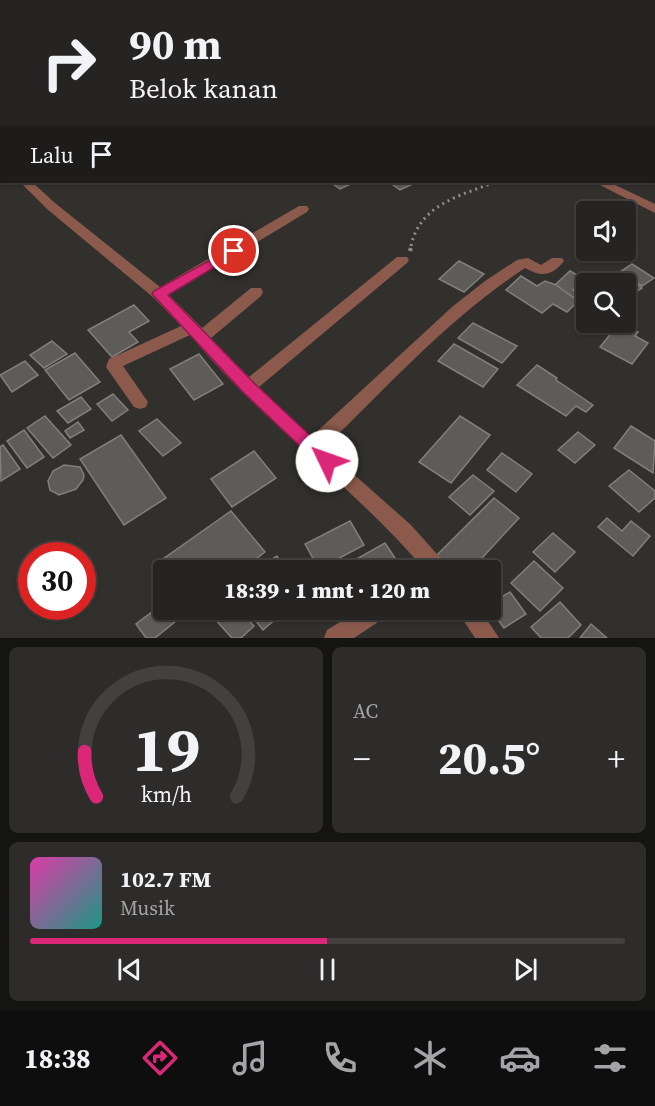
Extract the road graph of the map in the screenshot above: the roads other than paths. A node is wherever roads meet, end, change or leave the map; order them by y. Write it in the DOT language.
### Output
graph roads {
  1 [pos="27,183"];
  2 [pos="602,183"];
  3 [pos="652,203"];
  4 [pos="303,209"];
  5 [pos="402,260"];
  6 [pos="557,261"];
  7 [pos="256,292"];
  8 [pos="159,294"];
  9 [pos="196,333"];
  10 [pos="248,387"];
  11 [pos="140,402"];
  12 [pos="312,448"];
  13 [pos="429,560"];
  14 [pos="363,620"];
  15 [pos="475,620"];
  16 [pos="335,638"];
  17 [pos="488,638"];
  1 -- 8 [label="street"];
  2 -- 3 [label="street"];
  4 -- 8 [label="street"];
  5 -- 10 [label="street"];
  6 -- 12 [label="street"];
  7 -- 9 [label="street"];
  8 -- 9 [label="street"];
  9 -- 10 [label="street"];
  9 -- 11 [label="street"];
  10 -- 12 [label="street"];
  12 -- 13 [label="street"];
  14 -- 16 [label="street"];
  15 -- 17 [label="street"];
}
